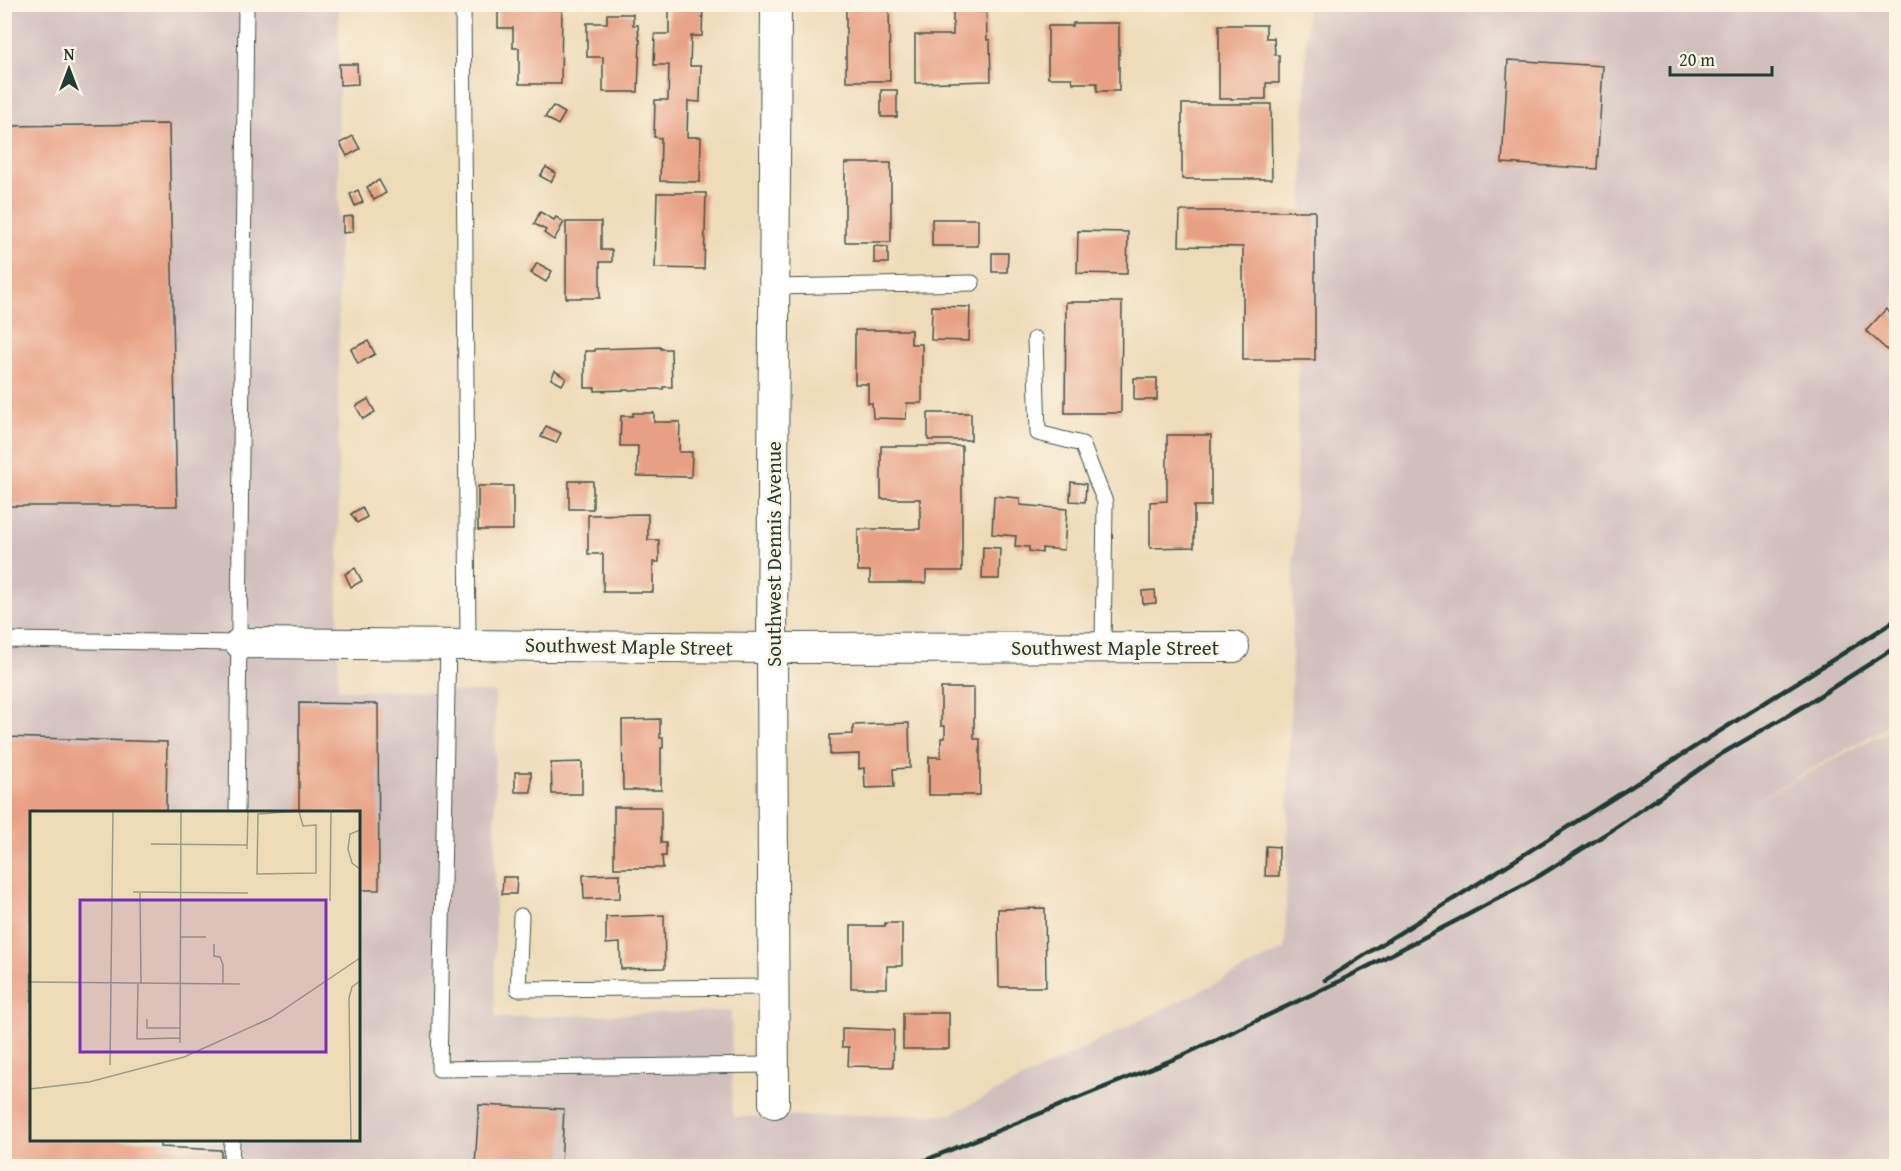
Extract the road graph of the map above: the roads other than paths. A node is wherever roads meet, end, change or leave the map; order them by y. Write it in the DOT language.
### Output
graph roads {
  1 [pos="246,4"];
  2 [pos="463,4"];
  3 [pos="776,4"];
  4 [pos="972,283"];
  5 [pos="774,287"];
  6 [pos="1035,339"];
  7 [pos="4,640"];
  8 [pos="240,643"];
  9 [pos="458,644"];
  10 [pos="1103,647"];
  11 [pos="1234,647"];
  12 [pos="772,648"];
  13 [pos="237,811"];
  14 [pos="521,916"];
  15 [pos="773,987"];
  16 [pos="773,1065"];
  17 [pos="774,1103"];
  18 [pos="232,1141"];
  19 [pos="231,1167"];
  1 -- 8 [label="lane"];
  2 -- 9 [label="lane"];
  3 -- 5 [label="street, Southwest Dennis Avenue"];
  4 -- 5 [label="lane"];
  5 -- 12 [label="street, Southwest Dennis Avenue"];
  6 -- 10 [label="lane"];
  7 -- 8 [label="lane"];
  8 -- 9 [label="street, Southwest Maple Street"];
  8 -- 13 [label="lane"];
  9 -- 12 [label="street, Southwest Maple Street"];
  9 -- 16 [label="lane"];
  10 -- 11 [label="street, Southwest Maple Street"];
  10 -- 12 [label="street, Southwest Maple Street"];
  12 -- 15 [label="street, Southwest Dennis Avenue"];
  14 -- 15 [label="lane"];
  15 -- 16 [label="street, Southwest Dennis Avenue"];
  16 -- 17 [label="street, Southwest Dennis Avenue"];
  18 -- 19 [label="lane"];
}
